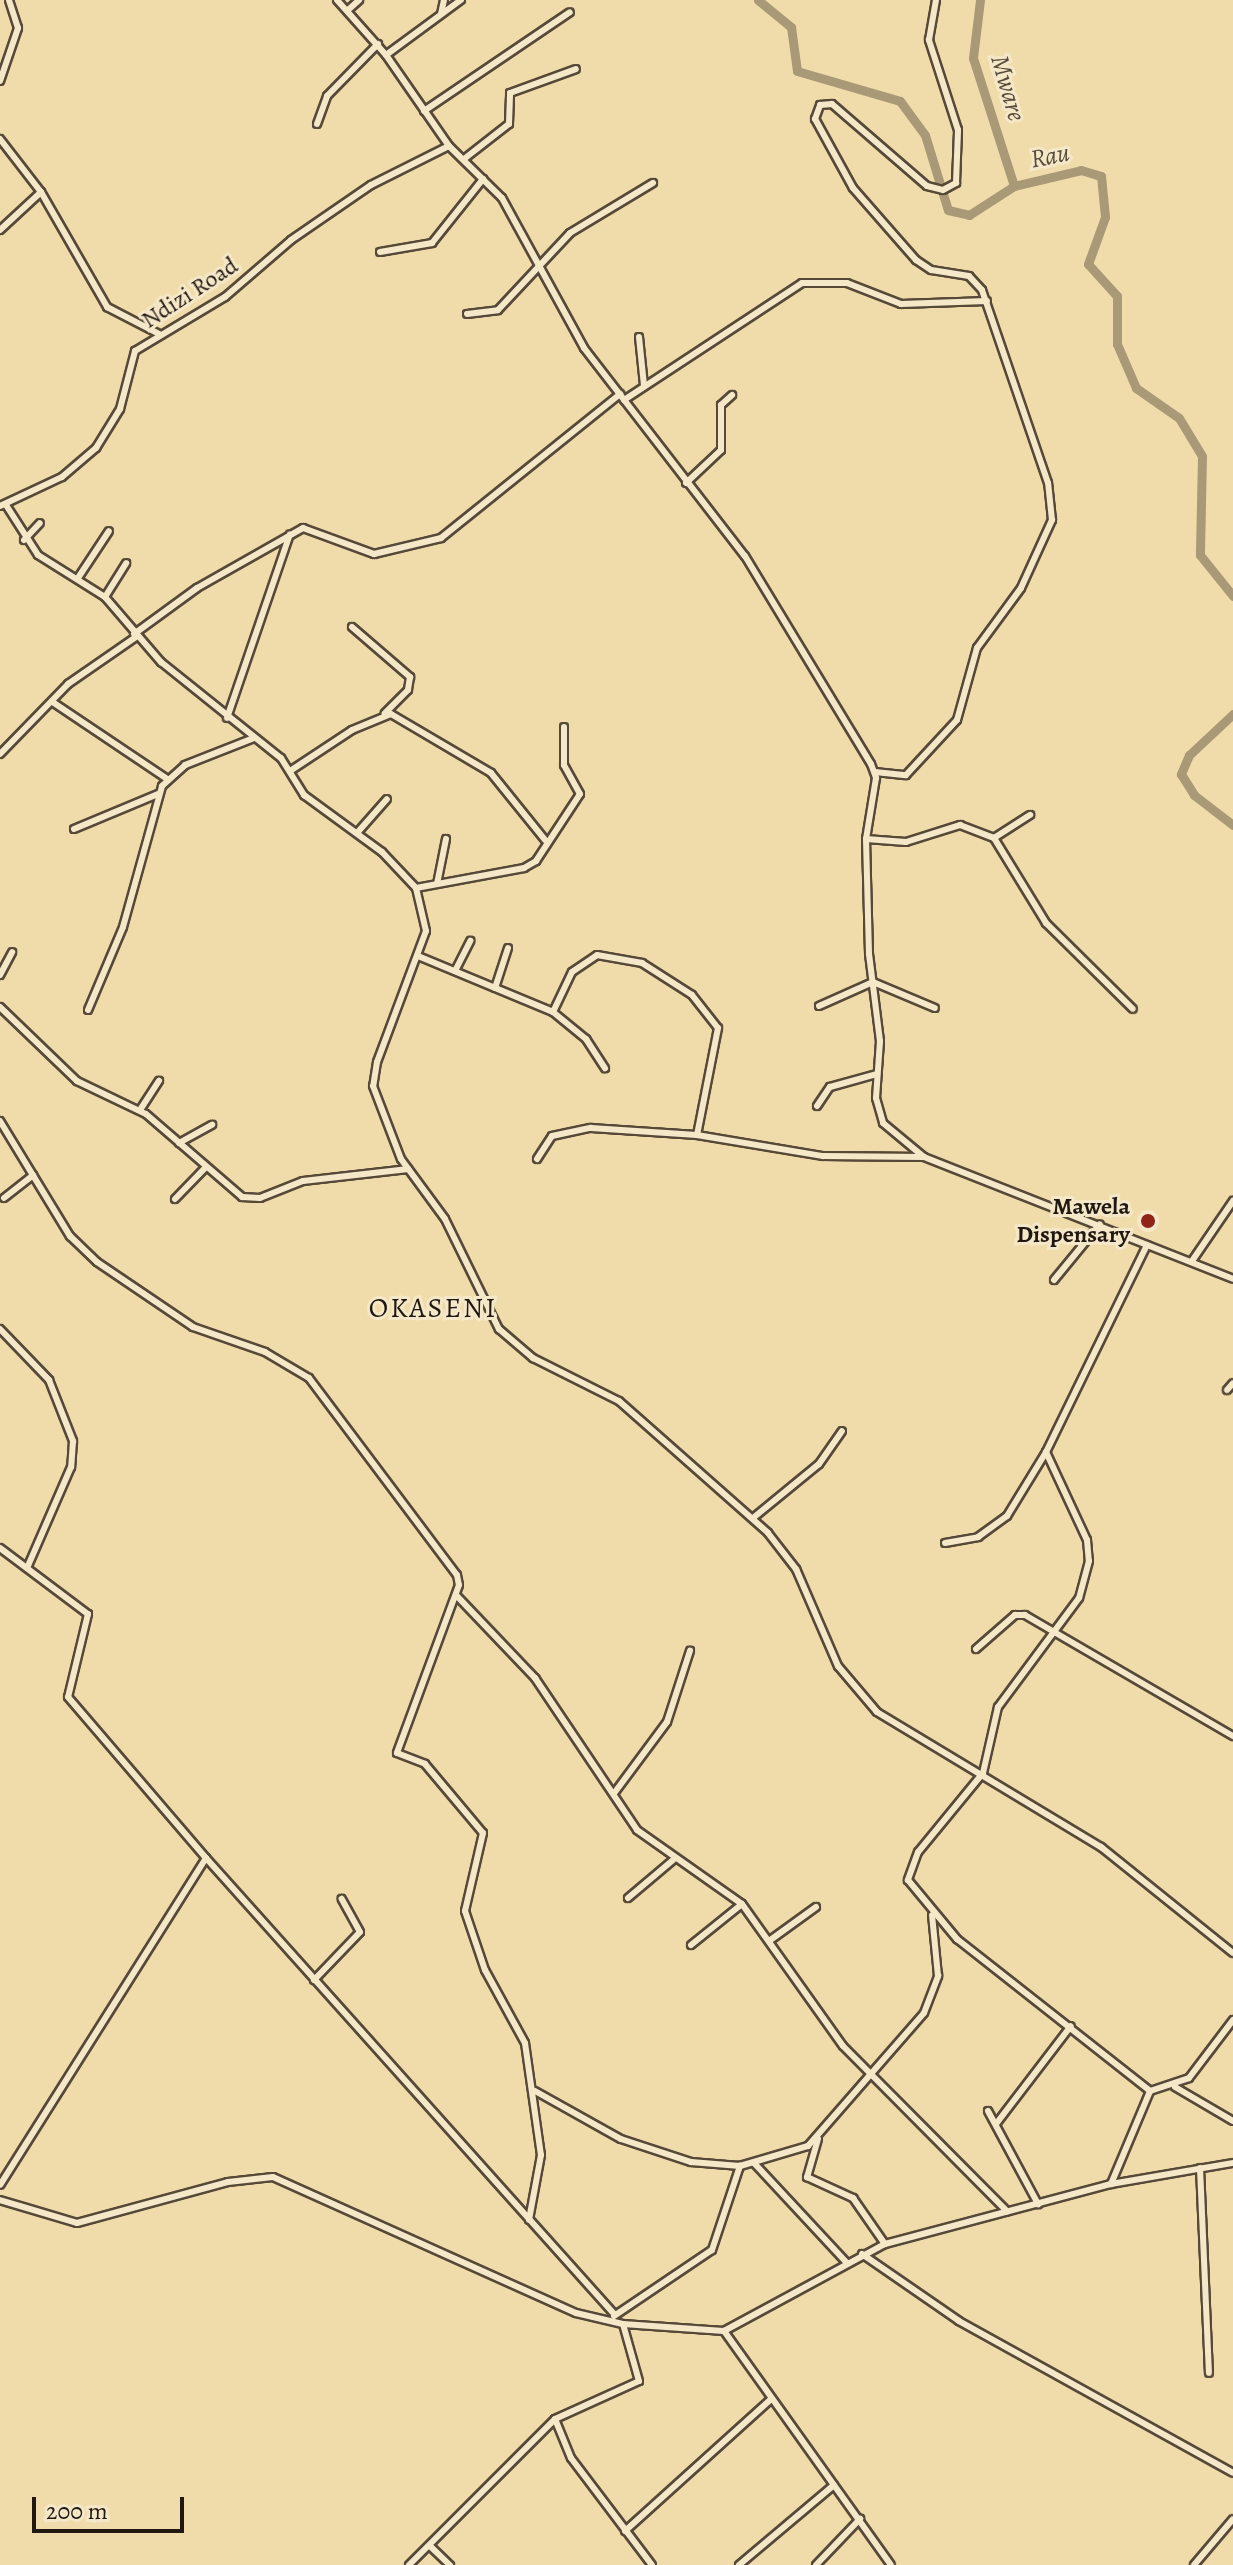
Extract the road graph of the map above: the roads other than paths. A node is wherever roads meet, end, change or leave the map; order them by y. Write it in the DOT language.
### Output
graph roads {
  1 [pos="9,0"];
  2 [pos="337,0"];
  3 [pos="359,0"];
  4 [pos="444,0"];
  5 [pos="461,0"];
  6 [pos="936,0"];
  7 [pos="348,10"];
  8 [pos="570,12"];
  9 [pos="441,14"];
  10 [pos="378,44"];
  11 [pos="386,55"];
  12 [pos="576,69"];
  13 [pos="0,81"];
  14 [pos="424,111"];
  15 [pos="317,124"];
  16 [pos="0,139"];
  17 [pos="449,146"];
  18 [pos="464,159"];
  19 [pos="483,179"];
  20 [pos="653,183"];
  21 [pos="41,192"];
  22 [pos="0,230"];
  23 [pos="380,252"];
  24 [pos="539,261"];
  25 [pos="987,301"];
  26 [pos="467,314"];
  27 [pos="159,334"];
  28 [pos="639,337"];
  29 [pos="644,385"];
  30 [pos="732,395"];
  31 [pos="622,397"];
  32 [pos="686,483"];
  33 [pos="2,505"];
  34 [pos="40,523"];
  35 [pos="109,531"];
  36 [pos="290,534"];
  37 [pos="24,540"];
  38 [pos="126,563"];
  39 [pos="78,578"];
  40 [pos="105,597"];
  41 [pos="352,627"];
  42 [pos="135,636"];
  43 [pos="54,703"];
  44 [pos="385,713"];
  45 [pos="227,718"];
  46 [pos="564,727"];
  47 [pos="254,738"];
  48 [pos="0,754"];
  49 [pos="290,771"];
  50 [pos="875,772"];
  51 [pos="167,779"];
  52 [pos="158,794"];
  53 [pos="387,799"];
  54 [pos="1030,815"];
  55 [pos="74,829"];
  56 [pos="357,833"];
  57 [pos="994,838"];
  58 [pos="446,839"];
  59 [pos="866,839"];
  60 [pos="545,840"];
  61 [pos="437,884"];
  62 [pos="416,888"];
  63 [pos="470,941"];
  64 [pos="508,948"];
  65 [pos="12,952"];
  66 [pos="418,956"];
  67 [pos="455,971"];
  68 [pos="0,975"];
  69 [pos="873,982"];
  70 [pos="495,988"];
  71 [pos="819,1006"];
  72 [pos="0,1007"];
  73 [pos="935,1008"];
  74 [pos="1133,1009"];
  75 [pos="88,1010"];
  76 [pos="553,1012"];
  77 [pos="605,1068"];
  78 [pos="877,1074"];
  79 [pos="159,1081"];
  80 [pos="817,1106"];
  81 [pos="140,1110"];
  82 [pos="0,1121"];
  83 [pos="212,1125"];
  84 [pos="697,1135"];
  85 [pos="179,1143"];
  86 [pos="924,1157"];
  87 [pos="537,1159"];
  88 [pos="205,1168"];
  89 [pos="408,1169"];
  90 [pos="33,1175"];
  91 [pos="4,1198"];
  92 [pos="175,1199"];
  93 [pos="1233,1201"];
  94 [pos="1100,1224"];
  95 [pos="1147,1245"];
  96 [pos="1192,1261"];
  97 [pos="1233,1279"];
  98 [pos="1054,1280"];
  99 [pos="0,1329"];
  100 [pos="1233,1383"];
  101 [pos="1227,1390"];
  102 [pos="842,1431"];
  103 [pos="1046,1452"];
  104 [pos="753,1518"];
  105 [pos="945,1543"];
  106 [pos="0,1548"];
  107 [pos="27,1568"];
  108 [pos="456,1595"];
  109 [pos="1056,1636"];
  110 [pos="976,1649"];
  111 [pos="690,1651"];
  112 [pos="1233,1736"];
  113 [pos="983,1773"];
  114 [pos="615,1792"];
  115 [pos="206,1858"];
  116 [pos="673,1860"];
  117 [pos="628,1898"];
  118 [pos="342,1899"];
  119 [pos="742,1904"];
  120 [pos="816,1907"];
  121 [pos="931,1912"];
  122 [pos="769,1941"];
  123 [pos="691,1945"];
  124 [pos="1233,1953"];
  125 [pos="314,1980"];
  126 [pos="1233,2020"];
  127 [pos="1071,2026"];
  128 [pos="870,2073"];
  129 [pos="1175,2087"];
  130 [pos="535,2091"];
  131 [pos="1150,2091"];
  132 [pos="988,2111"];
  133 [pos="1233,2121"];
  134 [pos="996,2124"];
  135 [pos="818,2139"];
  136 [pos="754,2163"];
  137 [pos="1233,2163"];
  138 [pos="740,2166"];
  139 [pos="1200,2168"];
  140 [pos="1111,2184"];
  141 [pos="0,2185"];
  142 [pos="0,2200"];
  143 [pos="1038,2204"];
  144 [pos="1007,2211"];
  145 [pos="529,2220"];
  146 [pos="885,2244"];
  147 [pos="862,2254"];
  148 [pos="847,2263"];
  149 [pos="612,2318"];
  150 [pos="623,2324"];
  151 [pos="724,2331"];
  152 [pos="1209,2373"];
  153 [pos="771,2399"];
  154 [pos="555,2419"];
  155 [pos="1233,2473"];
  156 [pos="834,2485"];
  157 [pos="860,2519"];
  158 [pos="1233,2519"];
  159 [pos="625,2531"];
  160 [pos="430,2546"];
  161 [pos="409,2565"];
  162 [pos="450,2565"];
  163 [pos="652,2565"];
  164 [pos="739,2565"];
  165 [pos="816,2565"];
  166 [pos="891,2565"];
  167 [pos="1194,2565"];
  1 -- 13 [label="street"];
  2 -- 7 [label="street"];
  3 -- 7 [label="street"];
  4 -- 9 [label="street"];
  5 -- 9 [label="street"];
  6 -- 25 [label="street"];
  7 -- 10 [label="street"];
  8 -- 14 [label="street"];
  9 -- 11 [label="street"];
  10 -- 11 [label="street"];
  10 -- 15 [label="street"];
  11 -- 14 [label="street"];
  12 -- 18 [label="street"];
  14 -- 17 [label="street"];
  16 -- 21 [label="street"];
  17 -- 18 [label="street"];
  17 -- 27 [label="street, Ndizi Road"];
  18 -- 19 [label="street"];
  19 -- 23 [label="street"];
  19 -- 24 [label="street"];
  20 -- 24 [label="street"];
  21 -- 22 [label="street"];
  21 -- 27 [label="street"];
  24 -- 26 [label="street"];
  24 -- 31 [label="street"];
  25 -- 29 [label="street"];
  25 -- 50 [label="street"];
  27 -- 33 [label="street, Ndizi Road"];
  28 -- 29 [label="street"];
  29 -- 31 [label="street"];
  30 -- 32 [label="street"];
  31 -- 32 [label="street"];
  31 -- 36 [label="street"];
  32 -- 50 [label="street"];
  33 -- 37 [label="street"];
  34 -- 37 [label="street"];
  35 -- 39 [label="street"];
  36 -- 42 [label="street"];
  36 -- 45 [label="street"];
  37 -- 39 [label="street"];
  38 -- 40 [label="street"];
  39 -- 40 [label="street"];
  40 -- 42 [label="street"];
  41 -- 44 [label="street"];
  42 -- 43 [label="street"];
  42 -- 45 [label="street"];
  43 -- 48 [label="street"];
  43 -- 51 [label="street"];
  44 -- 49 [label="street"];
  44 -- 60 [label="street"];
  45 -- 47 [label="street"];
  46 -- 60 [label="street"];
  47 -- 49 [label="street"];
  47 -- 51 [label="street"];
  49 -- 56 [label="street"];
  50 -- 59 [label="street"];
  51 -- 52 [label="street"];
  52 -- 55 [label="street"];
  52 -- 75 [label="street"];
  53 -- 56 [label="street"];
  54 -- 57 [label="street"];
  56 -- 62 [label="street"];
  57 -- 59 [label="street"];
  57 -- 74 [label="street"];
  58 -- 61 [label="street"];
  59 -- 69 [label="street"];
  60 -- 61 [label="street"];
  61 -- 62 [label="street"];
  62 -- 66 [label="street"];
  63 -- 67 [label="street"];
  64 -- 70 [label="street"];
  65 -- 68 [label="street"];
  66 -- 67 [label="street"];
  66 -- 89 [label="street"];
  67 -- 70 [label="street"];
  69 -- 71 [label="street"];
  69 -- 73 [label="street"];
  69 -- 78 [label="street"];
  70 -- 76 [label="street"];
  72 -- 81 [label="street"];
  76 -- 77 [label="street"];
  76 -- 84 [label="street"];
  78 -- 80 [label="street"];
  78 -- 86 [label="street"];
  79 -- 81 [label="street"];
  81 -- 85 [label="street"];
  82 -- 90 [label="street"];
  83 -- 85 [label="street"];
  84 -- 86 [label="street"];
  84 -- 87 [label="street"];
  85 -- 88 [label="street"];
  86 -- 94 [label="street"];
  88 -- 89 [label="street"];
  88 -- 92 [label="street"];
  89 -- 104 [label="street"];
  90 -- 91 [label="street"];
  90 -- 108 [label="street"];
  93 -- 96 [label="street"];
  94 -- 95 [label="street"];
  94 -- 98 [label="street"];
  95 -- 96 [label="street"];
  95 -- 103 [label="street"];
  96 -- 97 [label="street"];
  99 -- 107 [label="street"];
  100 -- 101 [label="street"];
  102 -- 104 [label="street"];
  103 -- 105 [label="street"];
  103 -- 109 [label="street"];
  104 -- 113 [label="street"];
  106 -- 107 [label="street"];
  107 -- 115 [label="street"];
  108 -- 114 [label="street"];
  108 -- 130 [label="street"];
  109 -- 110 [label="street"];
  109 -- 112 [label="street"];
  109 -- 113 [label="street"];
  111 -- 114 [label="street"];
  113 -- 121 [label="street"];
  113 -- 124 [label="street"];
  114 -- 116 [label="street"];
  115 -- 125 [label="street"];
  115 -- 141 [label="street"];
  116 -- 117 [label="street"];
  116 -- 119 [label="street"];
  118 -- 125 [label="street"];
  119 -- 122 [label="street"];
  119 -- 123 [label="street"];
  120 -- 122 [label="street"];
  121 -- 127 [label="street"];
  121 -- 128 [label="street"];
  122 -- 128 [label="street"];
  125 -- 145 [label="street"];
  126 -- 129 [label="street"];
  127 -- 131 [label="street"];
  127 -- 134 [label="street"];
  128 -- 135 [label="street"];
  128 -- 144 [label="street"];
  129 -- 131 [label="street"];
  129 -- 133 [label="street"];
  130 -- 138 [label="street"];
  130 -- 145 [label="street"];
  131 -- 140 [label="street"];
  132 -- 134 [label="street"];
  134 -- 143 [label="street"];
  135 -- 136 [label="street"];
  135 -- 146 [label="street"];
  136 -- 138 [label="street"];
  136 -- 148 [label="street"];
  137 -- 139 [label="street"];
  138 -- 149 [label="street"];
  139 -- 140 [label="street"];
  139 -- 152 [label="street"];
  140 -- 143 [label="street"];
  142 -- 149 [label="street"];
  143 -- 144 [label="street"];
  144 -- 146 [label="street"];
  145 -- 149 [label="street"];
  146 -- 147 [label="street"];
  147 -- 148 [label="street"];
  147 -- 155 [label="street"];
  148 -- 151 [label="street"];
  149 -- 150 [label="street"];
  150 -- 151 [label="street"];
  150 -- 154 [label="street"];
  151 -- 153 [label="street"];
  153 -- 156 [label="street"];
  153 -- 159 [label="street"];
  154 -- 159 [label="street"];
  154 -- 160 [label="street"];
  156 -- 157 [label="street"];
  156 -- 164 [label="street"];
  157 -- 165 [label="street"];
  157 -- 166 [label="street"];
  158 -- 167 [label="street"];
  159 -- 163 [label="street"];
  160 -- 161 [label="street"];
  160 -- 162 [label="street"];
}
